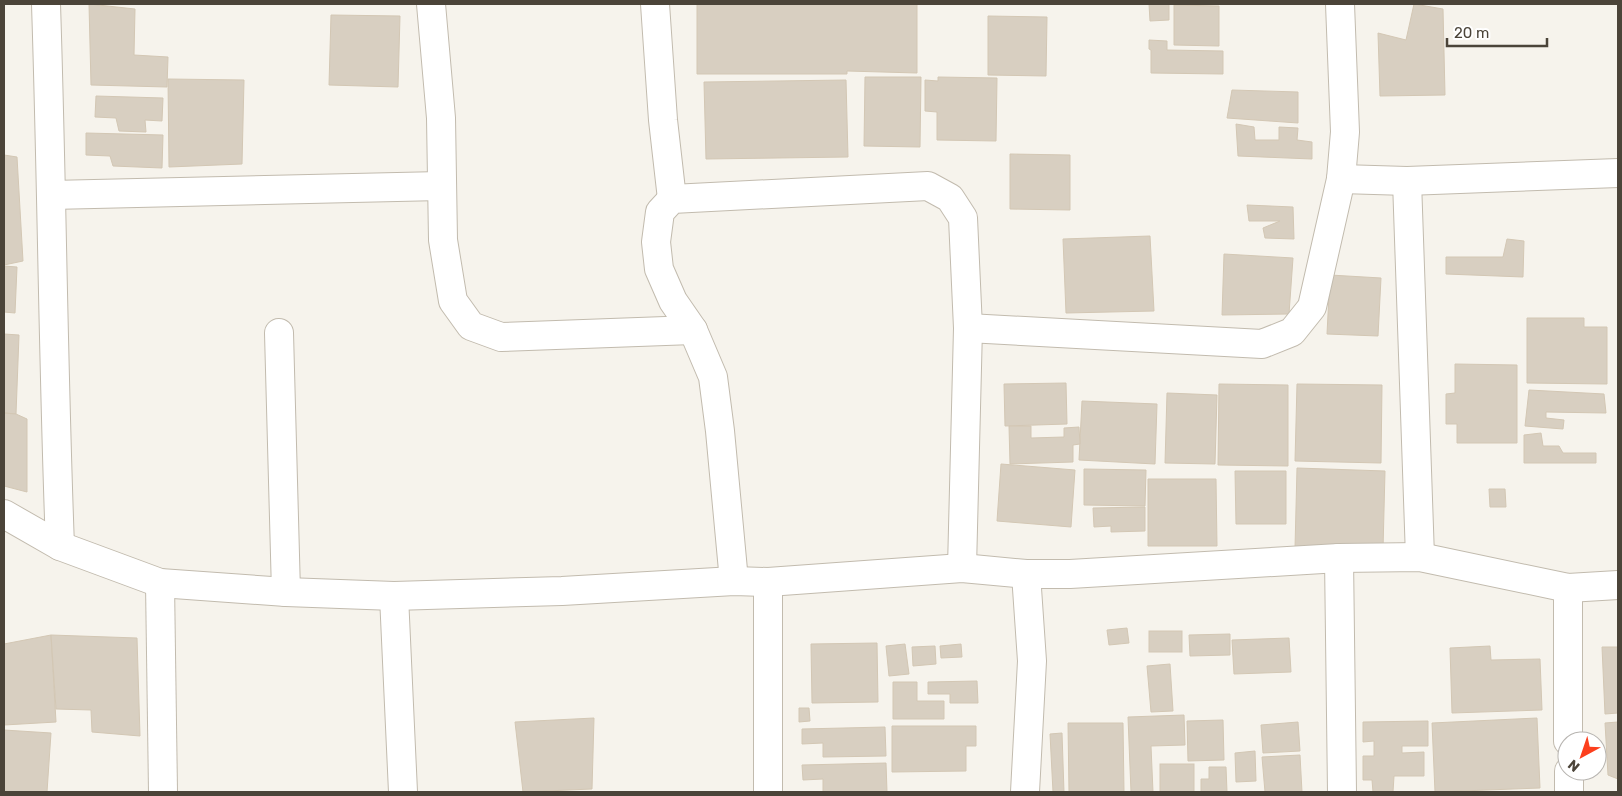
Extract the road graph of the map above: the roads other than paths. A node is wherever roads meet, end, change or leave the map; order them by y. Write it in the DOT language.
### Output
graph roads {
  1 [pos="46,4"];
  2 [pos="431,4"];
  3 [pos="655,4"];
  4 [pos="1340,4"];
  5 [pos="1618,173"];
  6 [pos="1341,179"];
  7 [pos="1407,181"];
  8 [pos="441,186"];
  9 [pos="51,195"];
  10 [pos="672,199"];
  11 [pos="968,328"];
  12 [pos="692,330"];
  13 [pos="279,333"];
  14 [pos="4,514"];
  15 [pos="60,546"];
  16 [pos="1420,557"];
  17 [pos="1339,558"];
  18 [pos="962,568"];
  19 [pos="1026,574"];
  20 [pos="734,581"];
  21 [pos="768,582"];
  22 [pos="160,583"];
  23 [pos="1618,584"];
  24 [pos="1568,588"];
  25 [pos="286,592"];
  26 [pos="394,596"];
  27 [pos="1568,731"];
  28 [pos="163,792"];
  29 [pos="403,792"];
  30 [pos="768,792"];
  31 [pos="1025,792"];
  32 [pos="1342,792"];
  1 -- 9 [label="street"];
  2 -- 8 [label="street"];
  3 -- 10 [label="street"];
  4 -- 6 [label="street"];
  5 -- 7 [label="street"];
  6 -- 7 [label="street"];
  6 -- 11 [label="street"];
  7 -- 16 [label="street"];
  8 -- 9 [label="street"];
  8 -- 12 [label="street"];
  9 -- 15 [label="street"];
  10 -- 11 [label="street"];
  10 -- 12 [label="street"];
  11 -- 18 [label="street"];
  12 -- 20 [label="street"];
  13 -- 25 [label="street"];
  14 -- 15 [label="street"];
  15 -- 22 [label="street"];
  16 -- 17 [label="street"];
  16 -- 24 [label="street"];
  17 -- 19 [label="street"];
  17 -- 32 [label="street"];
  18 -- 19 [label="street"];
  18 -- 21 [label="street"];
  19 -- 31 [label="street"];
  20 -- 21 [label="street"];
  20 -- 26 [label="street"];
  21 -- 30 [label="street"];
  22 -- 25 [label="street"];
  22 -- 28 [label="street"];
  23 -- 24 [label="street"];
  24 -- 27 [label="street"];
  25 -- 26 [label="street"];
  26 -- 29 [label="street"];
}
